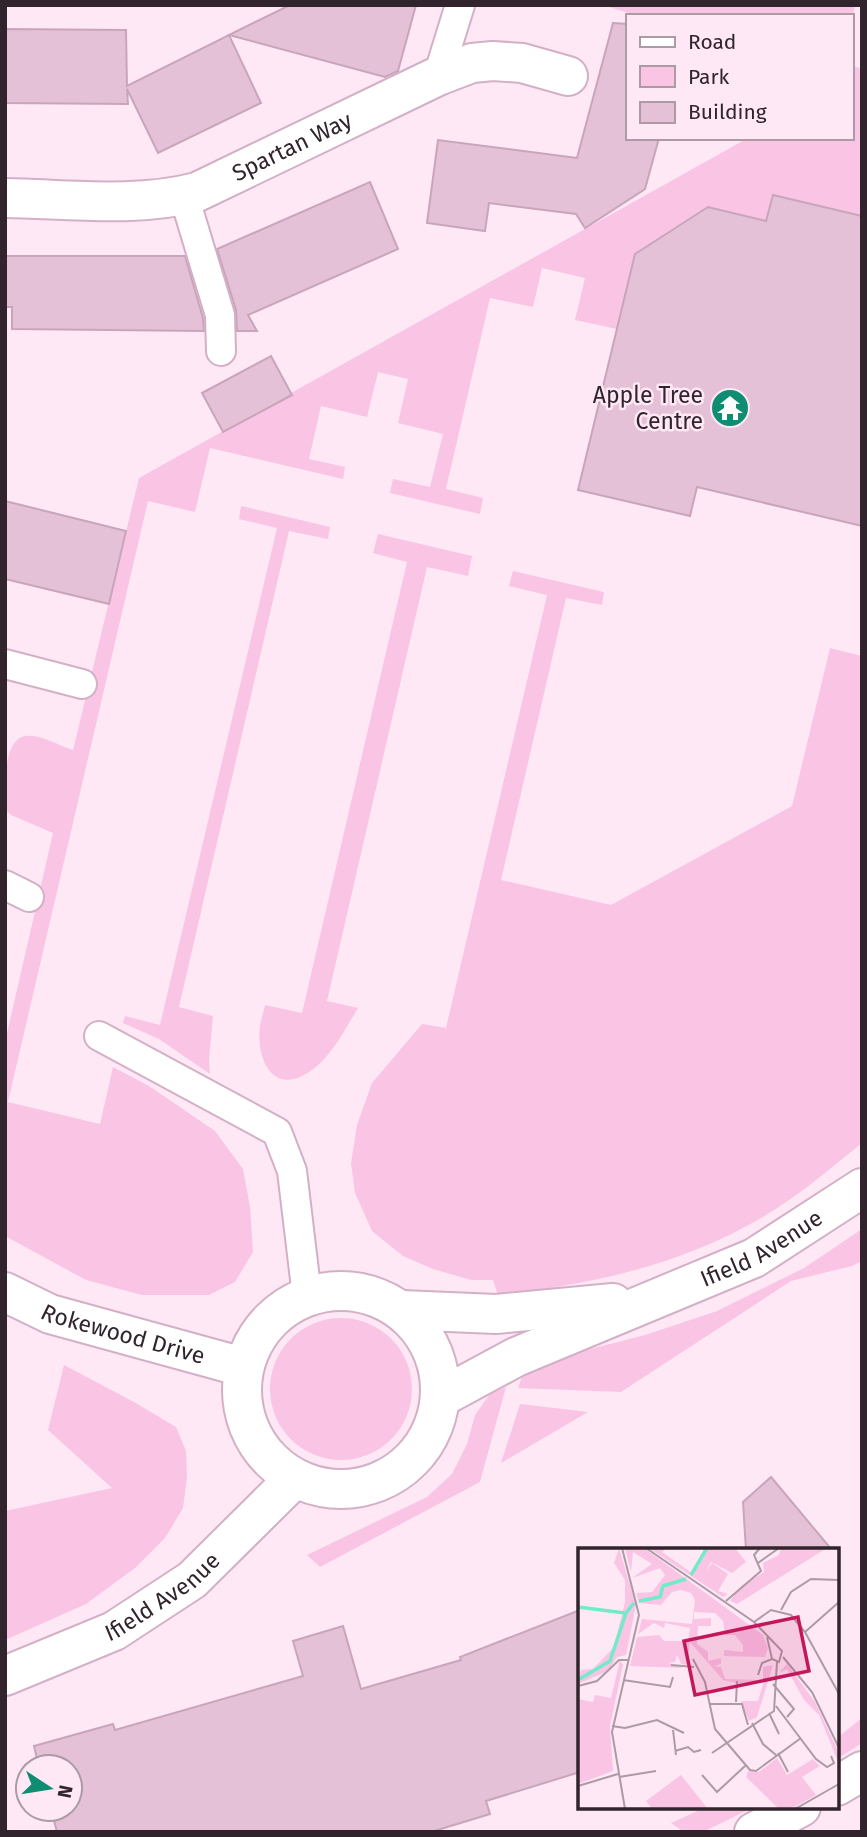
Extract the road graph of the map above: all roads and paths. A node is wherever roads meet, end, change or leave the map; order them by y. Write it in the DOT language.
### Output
graph roads {
  1 [pos="460,5"];
  2 [pos="438,76"];
  3 [pos="568,76"];
  4 [pos="184,196"];
  5 [pos="5,198"];
  6 [pos="221,351"];
  7 [pos="5,664"];
  8 [pos="82,684"];
  9 [pos="99,1036"];
  10 [pos="862,1188"];
  11 [pos="5,1292"];
  12 [pos="307,1296"];
  13 [pos="655,1299"];
  14 [pos="402,1310"];
  15 [pos="243,1367"];
  16 [pos="440,1398"];
  17 [pos="294,1479"];
  18 [pos="5,1676"];
  19 [pos="862,1770"];
  20 [pos="839,1785"];
  21 [pos="797,1809"];
  22 [pos="754,1832"];
  1 -- 2 [label="lane"];
  2 -- 3 [label="street, Spartan Way"];
  2 -- 4 [label="street, Spartan Way"];
  4 -- 5 [label="street, Spartan Way"];
  4 -- 6 [label="lane"];
  7 -- 8 [label="lane"];
  9 -- 12 [label="lane"];
  10 -- 13 [label="street, Ifield Avenue"];
  11 -- 15 [label="street, Rokewood Drive"];
  12 -- 14 [label="street"];
  12 -- 15 [label="street"];
  13 -- 14 [label="street, Ifield Avenue"];
  13 -- 16 [label="street, Ifield Avenue"];
  14 -- 16 [label="street"];
  15 -- 17 [label="street"];
  16 -- 17 [label="street"];
  17 -- 18 [label="street, Ifield Avenue"];
  19 -- 20 [label="street"];
  21 -- 22 [label="street"];
}
